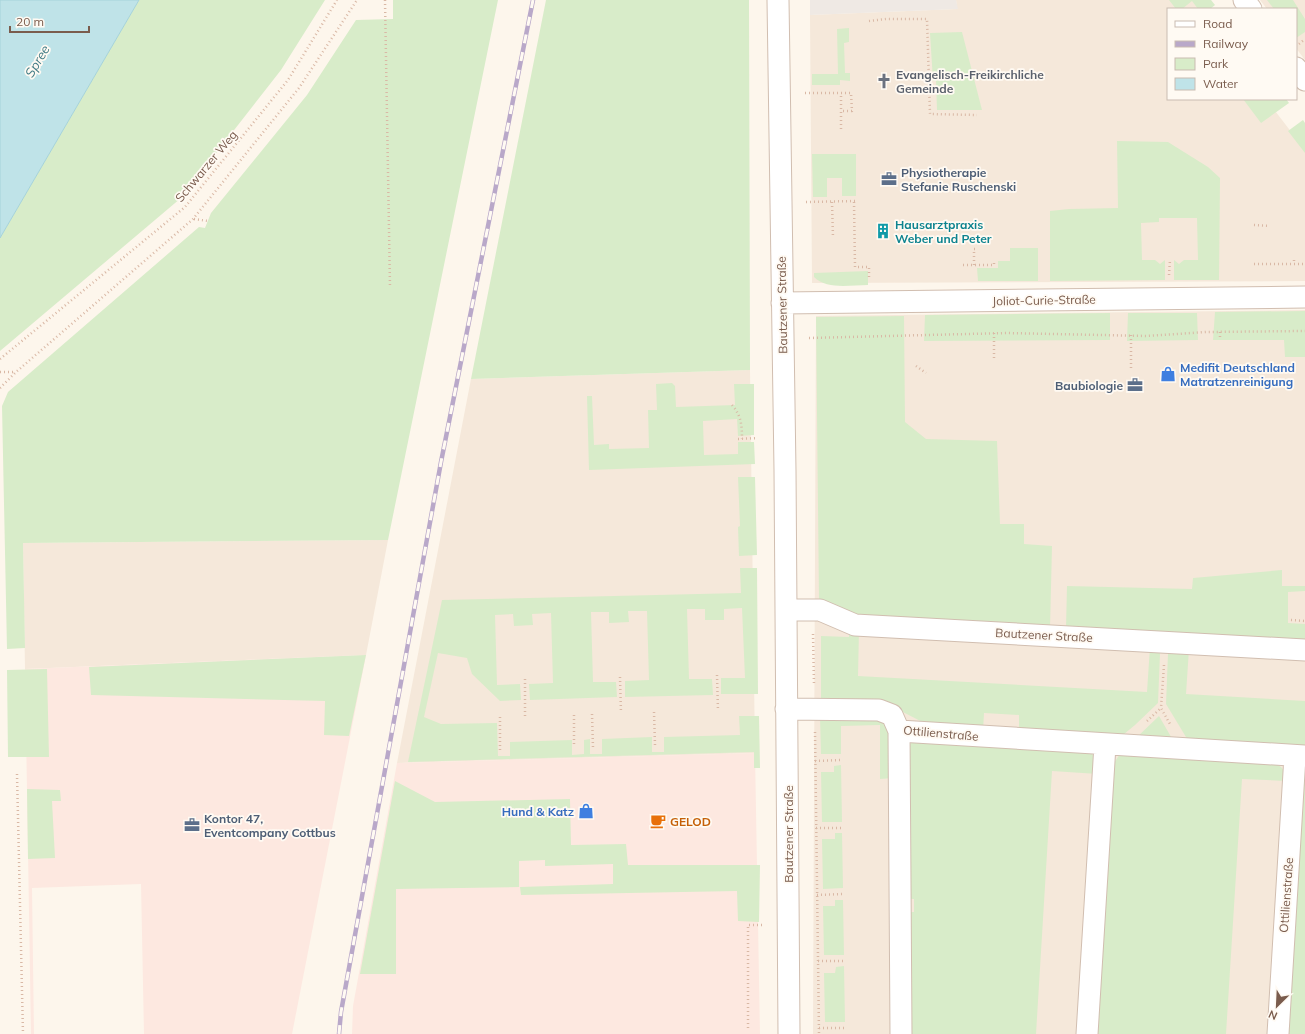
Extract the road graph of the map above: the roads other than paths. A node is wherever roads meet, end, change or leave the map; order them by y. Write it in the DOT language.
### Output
graph roads {
  1 [pos="778,0"];
  2 [pos="1244,0"];
  3 [pos="1250,8"];
  4 [pos="1297,69"];
  5 [pos="1305,80"];
  6 [pos="1305,297"];
  7 [pos="782,303"];
  8 [pos="786,610"];
  9 [pos="1305,650"];
  10 [pos="786,710"];
  11 [pos="899,731"];
  12 [pos="1105,745"];
  13 [pos="1300,756"];
  14 [pos="789,1034"];
  15 [pos="901,1034"];
  16 [pos="1087,1034"];
  17 [pos="1278,1034"];
  1 -- 7 [label="street, Bautzener Straße"];
  2 -- 3 [label="street"];
  4 -- 5 [label="street"];
  6 -- 7 [label="street, Joliot-Curie-Straße"];
  7 -- 8 [label="street, Bautzener Straße"];
  8 -- 9 [label="street, Bautzener Straße"];
  8 -- 10 [label="street, Bautzener Straße"];
  10 -- 11 [label="street, Ottilienstraße"];
  10 -- 14 [label="street, Bautzener Straße"];
  11 -- 12 [label="street, Ottilienstraße"];
  11 -- 15 [label="street"];
  12 -- 13 [label="street, Ottilienstraße"];
  12 -- 16 [label="street"];
  13 -- 17 [label="street, Ottilienstraße"];
}
